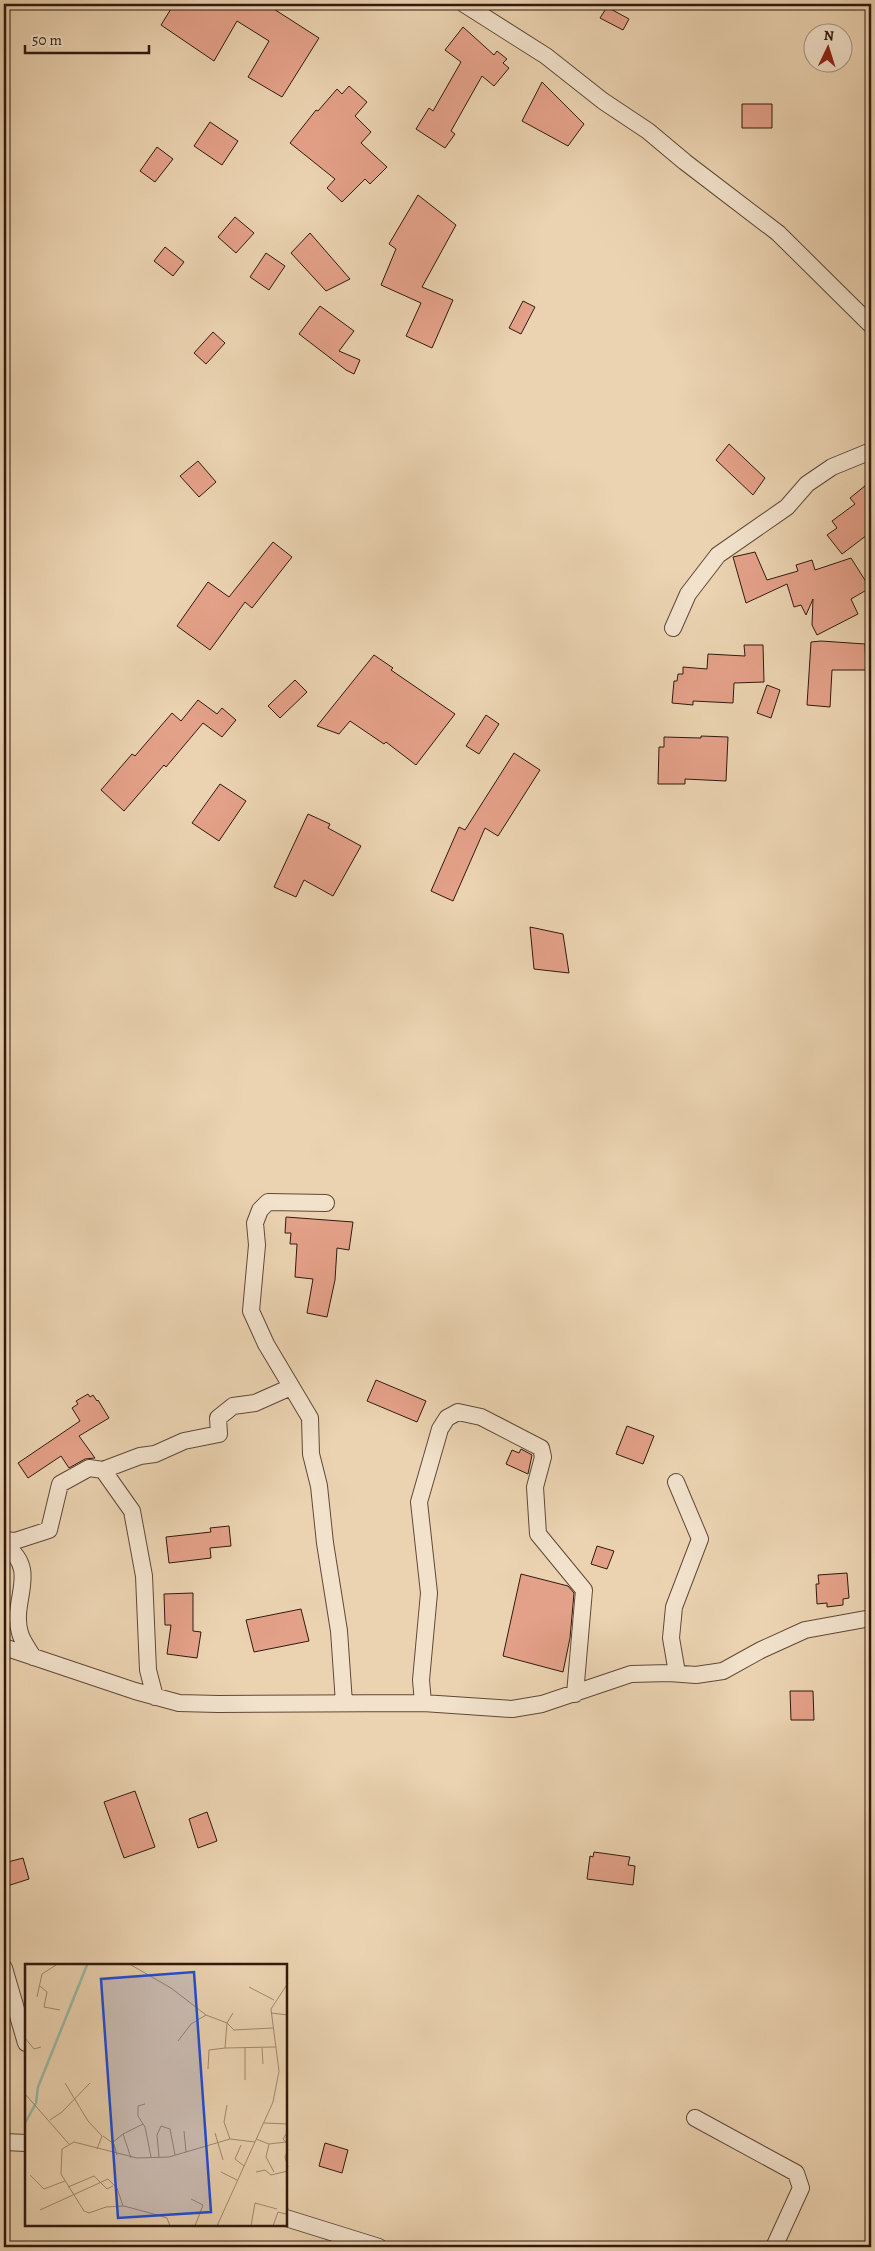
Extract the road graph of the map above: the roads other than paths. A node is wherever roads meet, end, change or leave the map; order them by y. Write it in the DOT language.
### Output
graph roads {
  1 [pos="464,4"];
  2 [pos="871,326"];
  3 [pos="871,451"];
  4 [pos="673,628"];
  5 [pos="326,1204"];
  6 [pos="291,1386"];
  7 [pos="103,1470"];
  8 [pos="676,1482"];
  9 [pos="4,1540"];
  10 [pos="4,1544"];
  11 [pos="871,1618"];
  12 [pos="4,1647"];
  13 [pos="33,1657"];
  14 [pos="677,1673"];
  15 [pos="575,1694"];
  16 [pos="155,1697"];
  17 [pos="344,1702"];
  18 [pos="423,1703"];
  19 [pos="4,1968"];
  20 [pos="25,2040"];
  21 [pos="695,2118"];
  22 [pos="4,2142"];
  23 [pos="25,2143"];
  24 [pos="288,2219"];
  25 [pos="380,2247"];
  26 [pos="774,2247"];
  1 -- 2 [label="street"];
  3 -- 4 [label="street"];
  5 -- 6 [label="street"];
  6 -- 7 [label="street"];
  6 -- 17 [label="street"];
  7 -- 9 [label="street"];
  7 -- 16 [label="street"];
  8 -- 14 [label="street"];
  10 -- 13 [label="street"];
  11 -- 14 [label="street"];
  12 -- 13 [label="street"];
  13 -- 16 [label="street"];
  14 -- 15 [label="street"];
  15 -- 18 [label="street"];
  15 -- 18 [label="street"];
  16 -- 17 [label="street"];
  17 -- 18 [label="street"];
  19 -- 20 [label="street"];
  21 -- 26 [label="street"];
  22 -- 23 [label="street"];
  24 -- 25 [label="street"];
}
